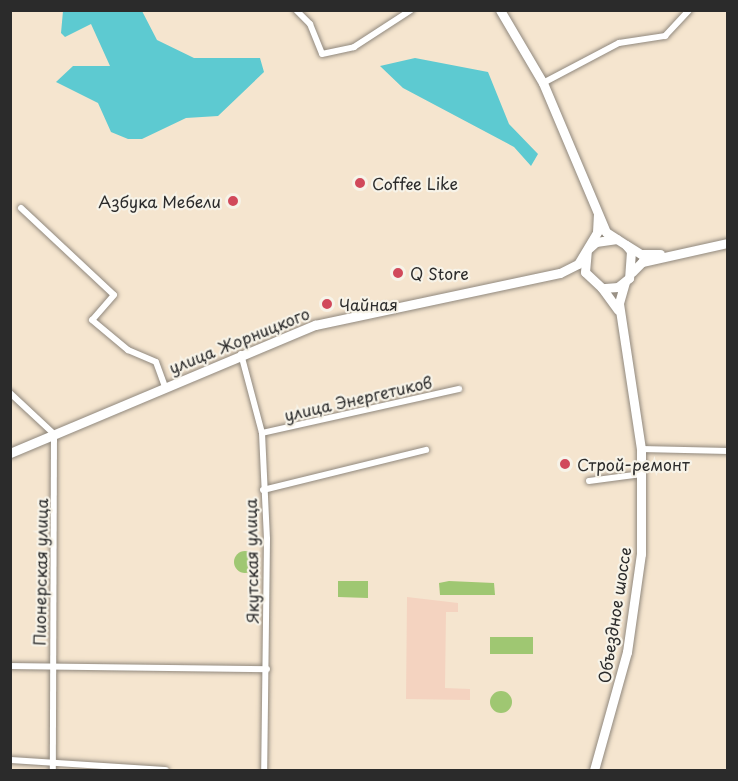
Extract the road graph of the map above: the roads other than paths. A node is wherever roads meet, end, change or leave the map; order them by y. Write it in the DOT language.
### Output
graph roads {
  1 [pos="296,10"];
  2 [pos="411,10"];
  3 [pos="500,10"];
  4 [pos="689,10"];
  5 [pos="543,83"];
  6 [pos="21,208"];
  7 [pos="598,215"];
  8 [pos="617,239"];
  9 [pos="728,243"];
  10 [pos="626,245"];
  11 [pos="587,250"];
  12 [pos="672,254"];
  13 [pos="632,272"];
  14 [pos="560,273"];
  15 [pos="625,282"];
  16 [pos="599,286"];
  17 [pos="621,318"];
  18 [pos="241,354"];
  19 [pos="165,387"];
  20 [pos="459,389"];
  21 [pos="10,393"];
  22 [pos="262,433"];
  23 [pos="54,435"];
  24 [pos="641,449"];
  25 [pos="426,450"];
  26 [pos="728,451"];
  27 [pos="10,453"];
  28 [pos="642,474"];
  29 [pos="589,481"];
  30 [pos="263,490"];
  31 [pos="10,666"];
  32 [pos="53,666"];
  33 [pos="267,669"];
  34 [pos="10,760"];
  35 [pos="53,760"];
  36 [pos="53,771"];
  37 [pos="166,771"];
  38 [pos="264,771"];
  39 [pos="594,771"];
  1 -- 2 [label="street"];
  3 -- 5 [label="main road"];
  4 -- 5 [label="street"];
  5 -- 7 [label="main road"];
  6 -- 19 [label="street"];
  7 -- 8 [label="main road"];
  7 -- 11 [label="main road"];
  8 -- 10 [label="main road"];
  8 -- 11 [label="main road"];
  9 -- 12 [label="main road"];
  10 -- 12 [label="main road"];
  10 -- 13 [label="main road"];
  11 -- 14 [label="main road, улица Жорницкого"];
  11 -- 16 [label="main road"];
  12 -- 13 [label="main road"];
  13 -- 15 [label="main road"];
  14 -- 16 [label="main road, улица Жорницкого"];
  14 -- 18 [label="main road, улица Жорницкого"];
  15 -- 16 [label="main road"];
  15 -- 17 [label="main road, Объездное шоссе"];
  16 -- 17 [label="main road, Объездное шоссе"];
  17 -- 24 [label="main road, Объездное шоссе"];
  18 -- 19 [label="main road, улица Жорницкого"];
  18 -- 22 [label="street, Якутская улица"];
  19 -- 23 [label="main road, улица Жорницкого"];
  20 -- 22 [label="street, улица Энергетиков"];
  21 -- 23 [label="street"];
  22 -- 30 [label="street, Якутская улица"];
  23 -- 27 [label="main road, улица Жорницкого"];
  23 -- 32 [label="street, Пионерская улица"];
  24 -- 26 [label="street"];
  24 -- 28 [label="main road, Объездное шоссе"];
  25 -- 30 [label="street"];
  28 -- 29 [label="street"];
  28 -- 39 [label="main road, Объездное шоссе"];
  30 -- 33 [label="street, Якутская улица"];
  31 -- 32 [label="street"];
  32 -- 33 [label="street"];
  32 -- 35 [label="street, Пионерская улица"];
  33 -- 38 [label="street, Якутская улица"];
  34 -- 35 [label="street"];
  35 -- 36 [label="street, Пионерская улица"];
  35 -- 37 [label="street"];
}
